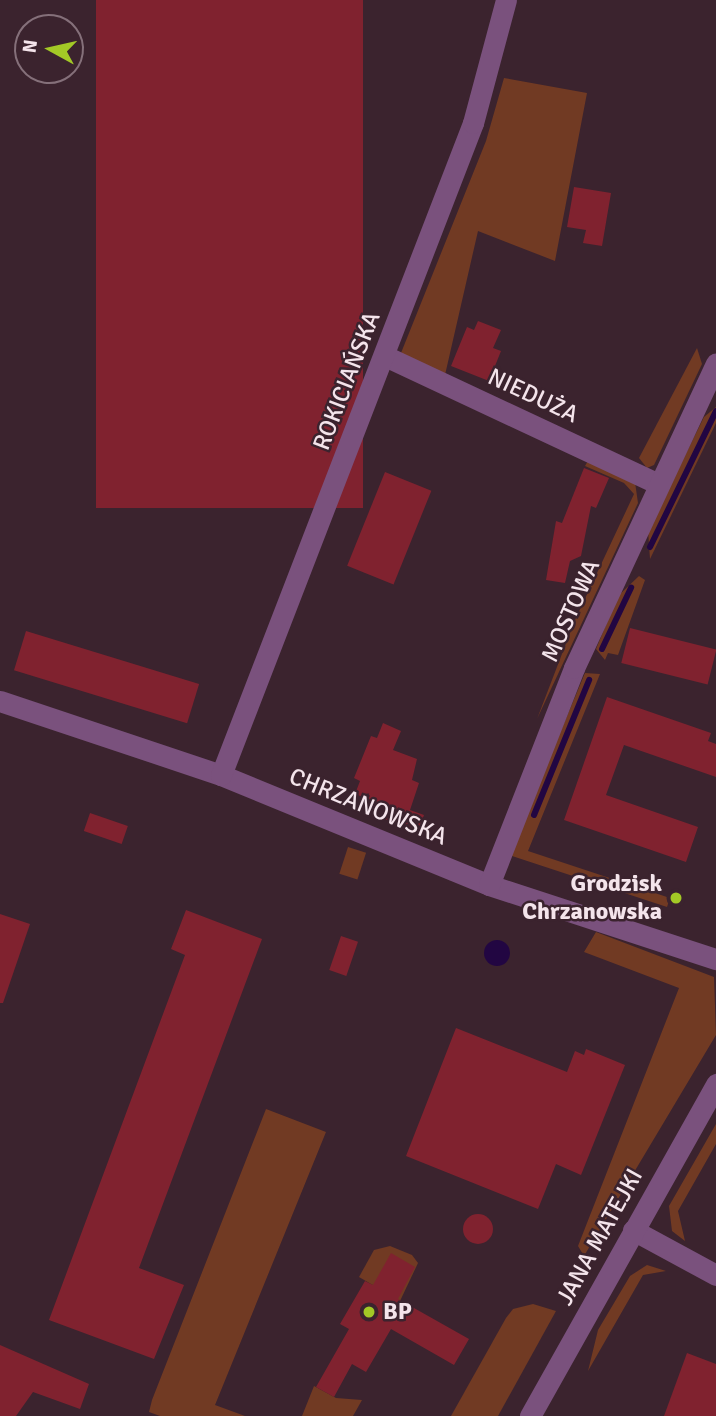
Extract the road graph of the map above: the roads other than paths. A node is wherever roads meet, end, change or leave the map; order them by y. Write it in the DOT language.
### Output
graph roads {
  1 [pos="506,0"];
  2 [pos="385,356"];
  3 [pos="716,364"];
  4 [pos="658,484"];
  5 [pos="0,701"];
  6 [pos="221,775"];
  7 [pos="489,885"];
  8 [pos="716,959"];
  9 [pos="716,1084"];
  10 [pos="633,1230"];
  11 [pos="716,1275"];
  12 [pos="530,1416"];
  1 -- 2 [label="street, ROKICIAŃSKA"];
  2 -- 4 [label="street, NIEDUŻA"];
  2 -- 6 [label="street, ROKICIAŃSKA"];
  3 -- 4 [label="street, MOSTOWA"];
  4 -- 7 [label="street, MOSTOWA"];
  5 -- 6 [label="street, CHRZANOWSKA"];
  6 -- 7 [label="street, CHRZANOWSKA"];
  7 -- 8 [label="street, CHRZANOWSKA"];
  9 -- 10 [label="street, JANA MATEJKI"];
  10 -- 11 [label="street"];
  10 -- 12 [label="street, JANA MATEJKI"];
}
